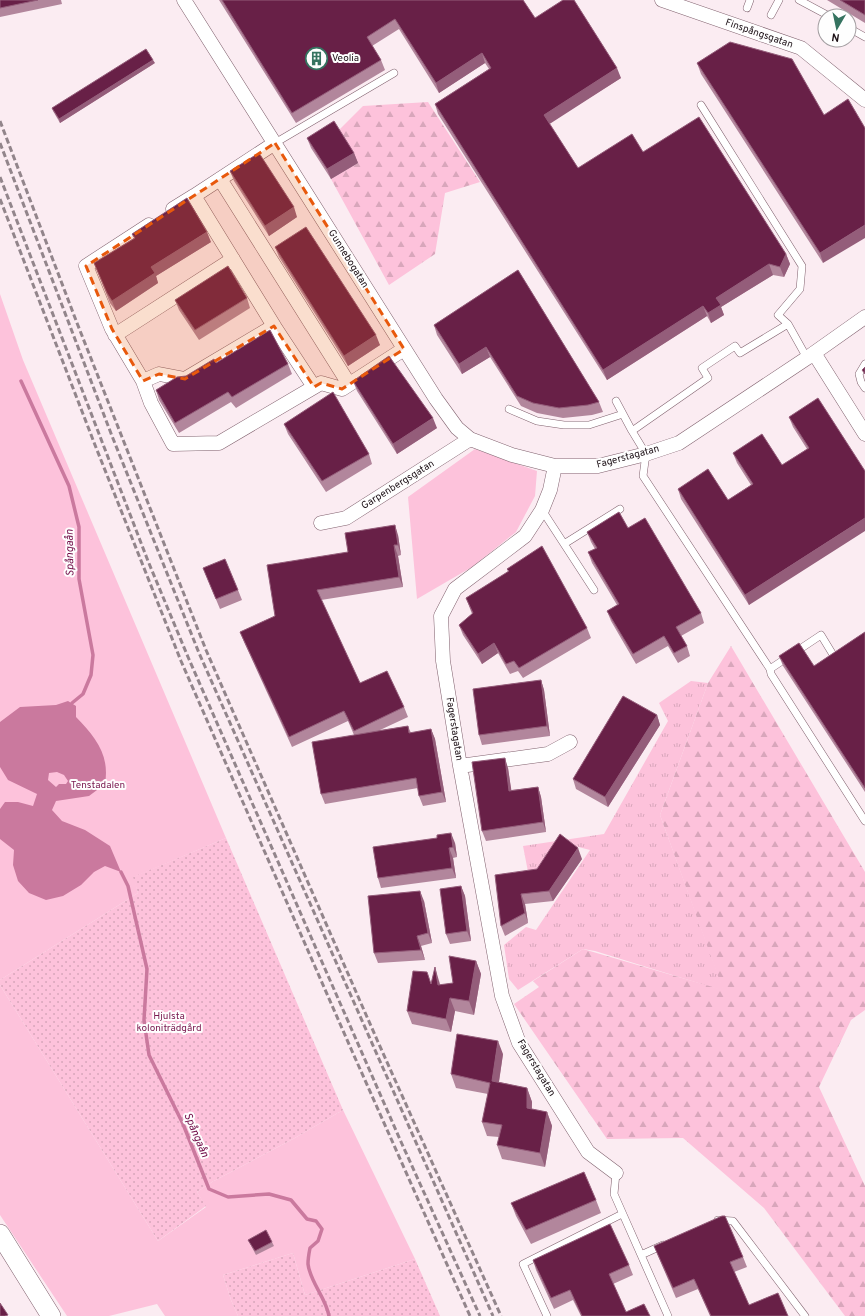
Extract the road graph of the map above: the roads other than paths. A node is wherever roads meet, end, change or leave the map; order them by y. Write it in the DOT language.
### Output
graph roads {
  1 [pos="184,0"];
  2 [pos="662,0"];
  3 [pos="750,0"];
  4 [pos="779,0"];
  5 [pos="799,0"];
  6 [pos="747,8"];
  7 [pos="817,10"];
  8 [pos="771,15"];
  9 [pos="394,73"];
  10 [pos="865,100"];
  11 [pos="701,105"];
  12 [pos="275,143"];
  13 [pos="220,179"];
  14 [pos="194,196"];
  15 [pos="233,259"];
  16 [pos="865,317"];
  17 [pos="788,324"];
  18 [pos="274,326"];
  19 [pos="115,335"];
  20 [pos="404,349"];
  21 [pos="811,355"];
  22 [pos="865,364"];
  23 [pos="142,381"];
  24 [pos="349,384"];
  25 [pos="314,387"];
  26 [pos="865,388"];
  27 [pos="616,401"];
  28 [pos="509,409"];
  29 [pos="623,414"];
  30 [pos="632,431"];
  31 [pos="865,434"];
  32 [pos="470,439"];
  33 [pos="646,454"];
  34 [pos="555,466"];
  35 [pos="620,509"];
  36 [pos="542,510"];
  37 [pos="321,523"];
  38 [pos="564,544"];
  39 [pos="594,590"];
  40 [pos="847,650"];
  41 [pos="770,669"];
  42 [pos="570,742"];
  43 [pos="460,766"];
  44 [pos="865,820"];
  45 [pos="616,1173"];
  46 [pos="622,1214"];
  47 [pos="710,1223"];
  48 [pos="0,1234"];
  49 [pos="668,1242"];
  50 [pos="641,1255"];
  51 [pos="51,1316"];
  52 [pos="547,1316"];
  53 [pos="668,1316"];
  54 [pos="805,1316"];
  1 -- 12 [label="street, Gunnebogatan"];
  2 -- 10 [label="street, Finspångsgatan"];
  3 -- 6 [label="lane"];
  4 -- 8 [label="lane"];
  5 -- 7 [label="lane"];
  9 -- 12 [label="lane"];
  11 -- 17 [label="lane"];
  12 -- 13 [label="street"];
  12 -- 20 [label="street, Gunnebogatan"];
  13 -- 14 [label="street"];
  13 -- 24 [label="street"];
  14 -- 15 [label="street"];
  14 -- 19 [label="street"];
  15 -- 18 [label="street"];
  15 -- 19 [label="street"];
  16 -- 21 [label="street, Fagerstagatan"];
  17 -- 21 [label="lane"];
  17 -- 30 [label="lane"];
  18 -- 23 [label="street"];
  18 -- 25 [label="street"];
  19 -- 23 [label="street"];
  20 -- 24 [label="street"];
  20 -- 32 [label="street, Gunnebogatan"];
  21 -- 31 [label="street"];
  21 -- 33 [label="street, Fagerstagatan"];
  22 -- 26 [label="lane"];
  23 -- 25 [label="street"];
  24 -- 25 [label="street"];
  27 -- 29 [label="lane"];
  28 -- 29 [label="lane"];
  29 -- 30 [label="lane"];
  30 -- 33 [label="lane"];
  32 -- 34 [label="street, Gunnebogatan"];
  32 -- 37 [label="street, Garpenbergsgatan"];
  33 -- 34 [label="street, Fagerstagatan"];
  33 -- 41 [label="lane"];
  34 -- 36 [label="street, Fagerstagatan"];
  35 -- 38 [label="lane"];
  36 -- 38 [label="lane"];
  36 -- 43 [label="street, Fagerstagatan"];
  38 -- 39 [label="lane"];
  40 -- 41 [label="lane"];
  41 -- 44 [label="lane"];
  42 -- 43 [label="street, Fagerstagatan"];
  43 -- 45 [label="street, Fagerstagatan"];
  45 -- 46 [label="lane, Fagerstagatan"];
  46 -- 50 [label="lane, Fagerstagatan"];
  46 -- 52 [label="lane"];
  47 -- 54 [label="lane"];
  48 -- 51 [label="street"];
  49 -- 50 [label="lane"];
  50 -- 53 [label="lane, Fagerstagatan"];
}
